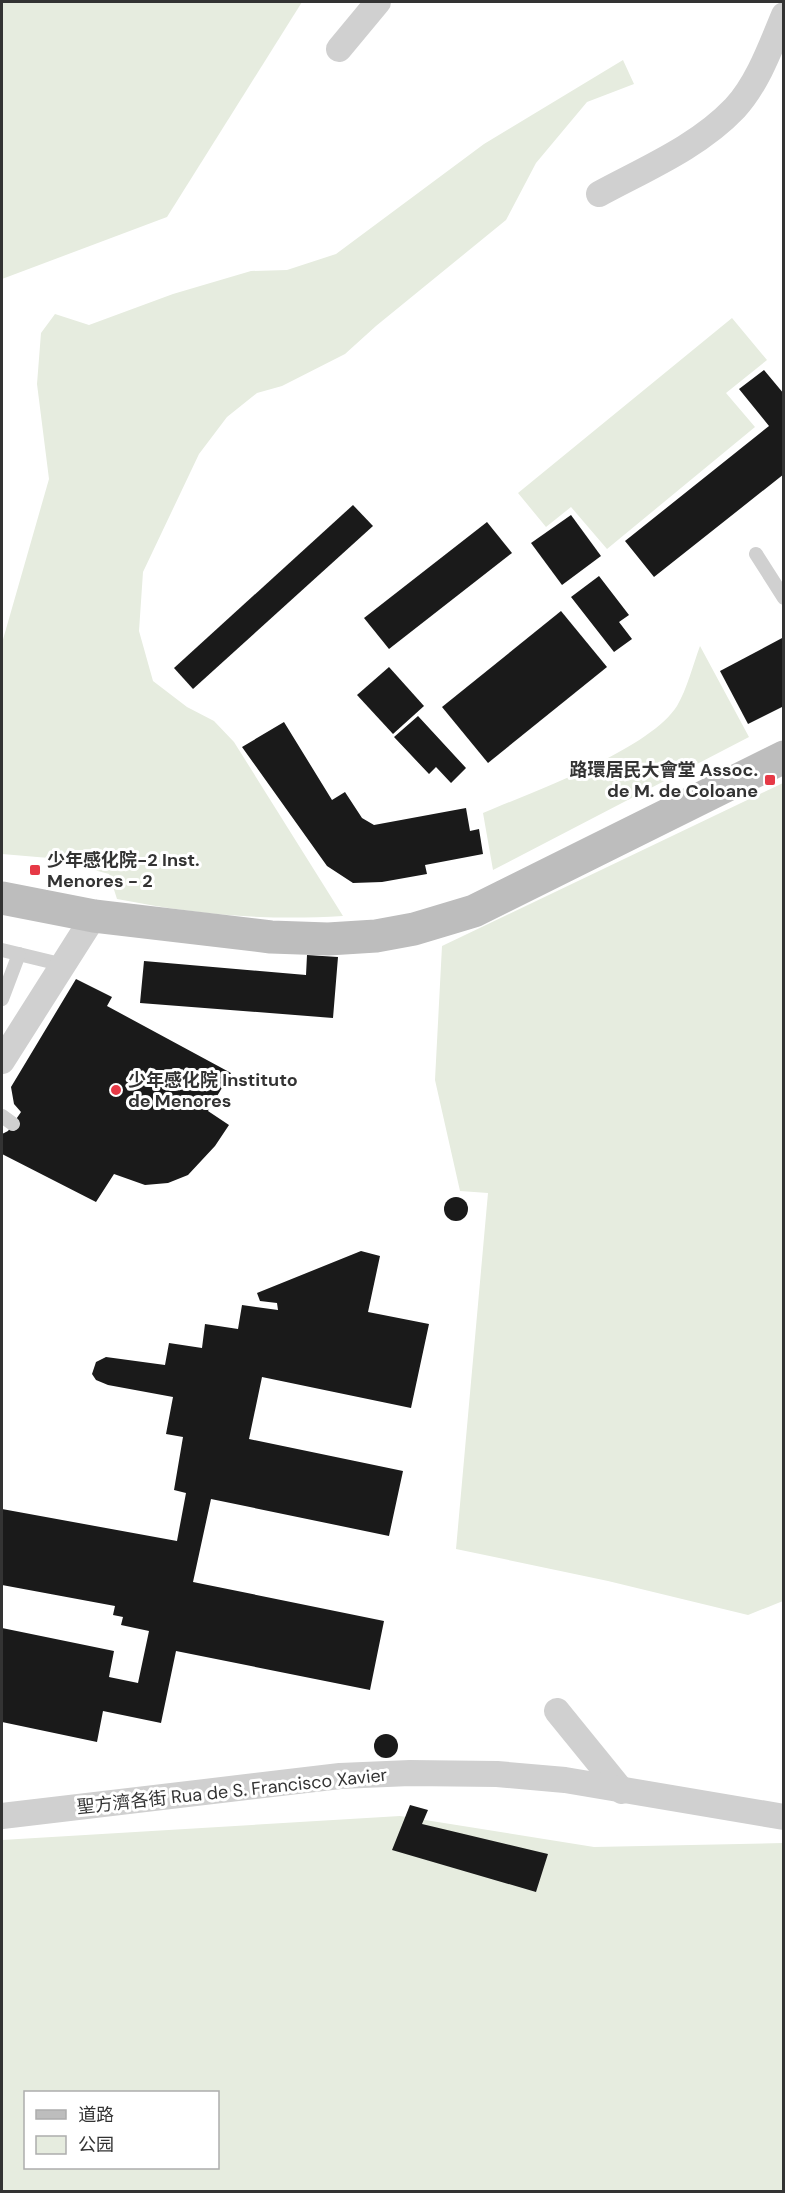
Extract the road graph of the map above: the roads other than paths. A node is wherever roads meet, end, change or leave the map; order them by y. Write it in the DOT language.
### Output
graph roads {
  1 [pos="378,2"];
  2 [pos="783,15"];
  3 [pos="339,49"];
  4 [pos="599,194"];
  5 [pos="756,554"];
  6 [pos="783,598"];
  7 [pos="783,757"];
  8 [pos="2,898"];
  9 [pos="94,916"];
  10 [pos="2,950"];
  11 [pos="19,954"];
  12 [pos="64,965"];
  13 [pos="2,999"];
  14 [pos="2,1061"];
  15 [pos="2,1116"];
  16 [pos="2,1122"];
  17 [pos="557,1711"];
  18 [pos="622,1791"];
  19 [pos="2,1816"];
  20 [pos="783,1817"];
  1 -- 3 [label="street"];
  2 -- 4 [label="street"];
  5 -- 6 [label="lane"];
  7 -- 9 [label="main road"];
  8 -- 9 [label="main road"];
  9 -- 12 [label="street"];
  10 -- 11 [label="lane"];
  11 -- 12 [label="lane"];
  11 -- 13 [label="lane"];
  12 -- 14 [label="street"];
  15 -- 16 [label="lane"];
  17 -- 18 [label="street"];
  18 -- 19 [label="street, 聖方濟各街 Rua de S. Francisco Xavier"];
  18 -- 20 [label="street, 聖方濟各街 Rua de S. Francisco Xavier"];
}
